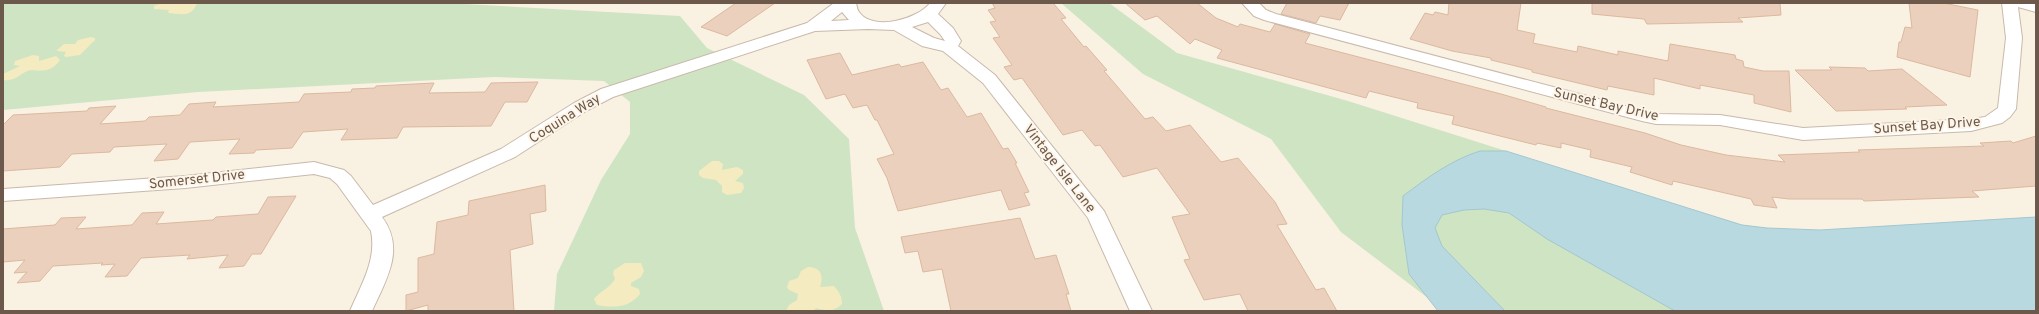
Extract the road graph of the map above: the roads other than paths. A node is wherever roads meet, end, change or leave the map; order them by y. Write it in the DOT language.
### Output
graph roads {
  1 [pos="844,3"];
  2 [pos="848,3"];
  3 [pos="1250,3"];
  4 [pos="2010,3"];
  5 [pos="2020,3"];
  6 [pos="936,6"];
  7 [pos="2036,7"];
  8 [pos="869,24"];
  9 [pos="813,26"];
  10 [pos="898,26"];
  11 [pos="950,46"];
  12 [pos="3,195"];
  13 [pos="370,215"];
  14 [pos="361,311"];
  15 [pos="1141,311"];
  1 -- 9 [label="street, Coquina Way"];
  2 -- 8 [label="street"];
  3 -- 4 [label="street, Sunset Bay Drive"];
  5 -- 7 [label="street"];
  6 -- 10 [label="street"];
  6 -- 11 [label="street"];
  8 -- 9 [label="street, Coquina Way"];
  8 -- 10 [label="street, Coquina Way"];
  9 -- 13 [label="street, Coquina Way"];
  10 -- 11 [label="street, Vintage Isle Lane"];
  11 -- 15 [label="street, Vintage Isle Lane"];
  12 -- 13 [label="street, Somerset Drive"];
  13 -- 14 [label="street, Somerset Drive"];
}
